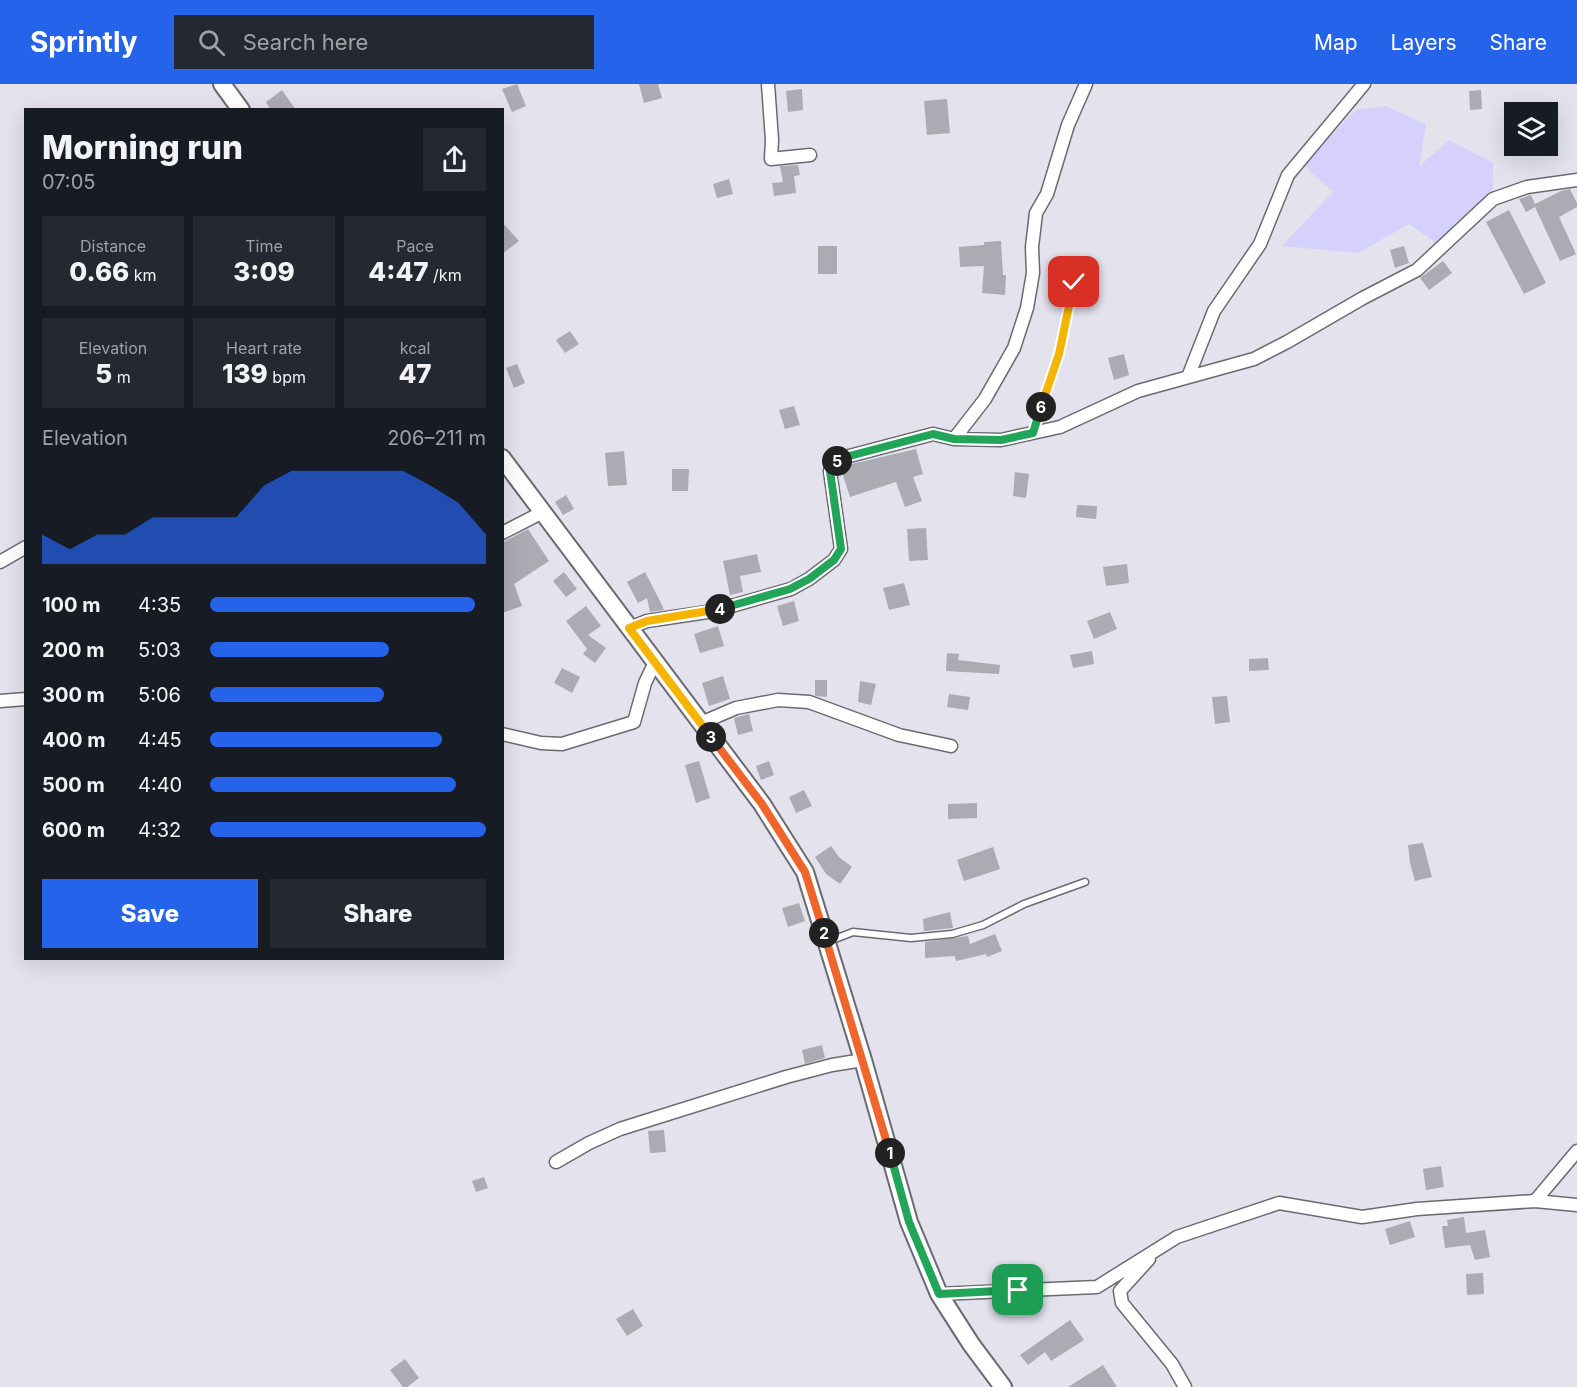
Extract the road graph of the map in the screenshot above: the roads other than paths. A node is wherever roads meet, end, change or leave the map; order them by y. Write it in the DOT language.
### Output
graph roads {
  1 [pos="222,84"];
  2 [pos="768,84"];
  3 [pos="1086,84"];
  4 [pos="1364,84"];
  5 [pos="240,108"];
  6 [pos="810,155"];
  7 [pos="1577,180"];
  8 [pos="1074,282"];
  9 [pos="1188,377"];
  10 [pos="1033,433"];
  11 [pos="954,439"];
  12 [pos="504,461"];
  13 [pos="543,512"];
  14 [pos="504,532"];
  15 [pos="24,548"];
  16 [pos="0,562"];
  17 [pos="629,628"];
  18 [pos="655,662"];
  19 [pos="24,699"];
  20 [pos="0,701"];
  21 [pos="701,723"];
  22 [pos="504,734"];
  23 [pos="951,746"];
  24 [pos="1084,882"];
  25 [pos="826,942"];
  26 [pos="863,1060"];
  27 [pos="1577,1151"];
  28 [pos="556,1162"];
  29 [pos="1535,1201"];
  30 [pos="1577,1205"];
  31 [pos="1155,1251"];
  32 [pos="939,1294"];
  33 [pos="1004,1387"];
  34 [pos="1185,1387"];
  1 -- 5 [label="main road"];
  2 -- 6 [label="street"];
  3 -- 11 [label="street"];
  4 -- 9 [label="street"];
  7 -- 9 [label="street"];
  8 -- 10 [label="lane"];
  9 -- 10 [label="street"];
  10 -- 11 [label="street"];
  11 -- 17 [label="street"];
  12 -- 13 [label="main road"];
  13 -- 14 [label="street"];
  13 -- 17 [label="main road"];
  15 -- 16 [label="street"];
  17 -- 18 [label="main road"];
  18 -- 21 [label="main road"];
  18 -- 22 [label="street"];
  19 -- 20 [label="street"];
  21 -- 23 [label="street"];
  21 -- 25 [label="main road"];
  24 -- 25 [label="lane"];
  25 -- 26 [label="main road"];
  26 -- 28 [label="street"];
  26 -- 32 [label="main road"];
  27 -- 29 [label="street"];
  29 -- 30 [label="street"];
  29 -- 31 [label="street"];
  31 -- 32 [label="street"];
  31 -- 34 [label="street"];
  32 -- 33 [label="main road"];
}
